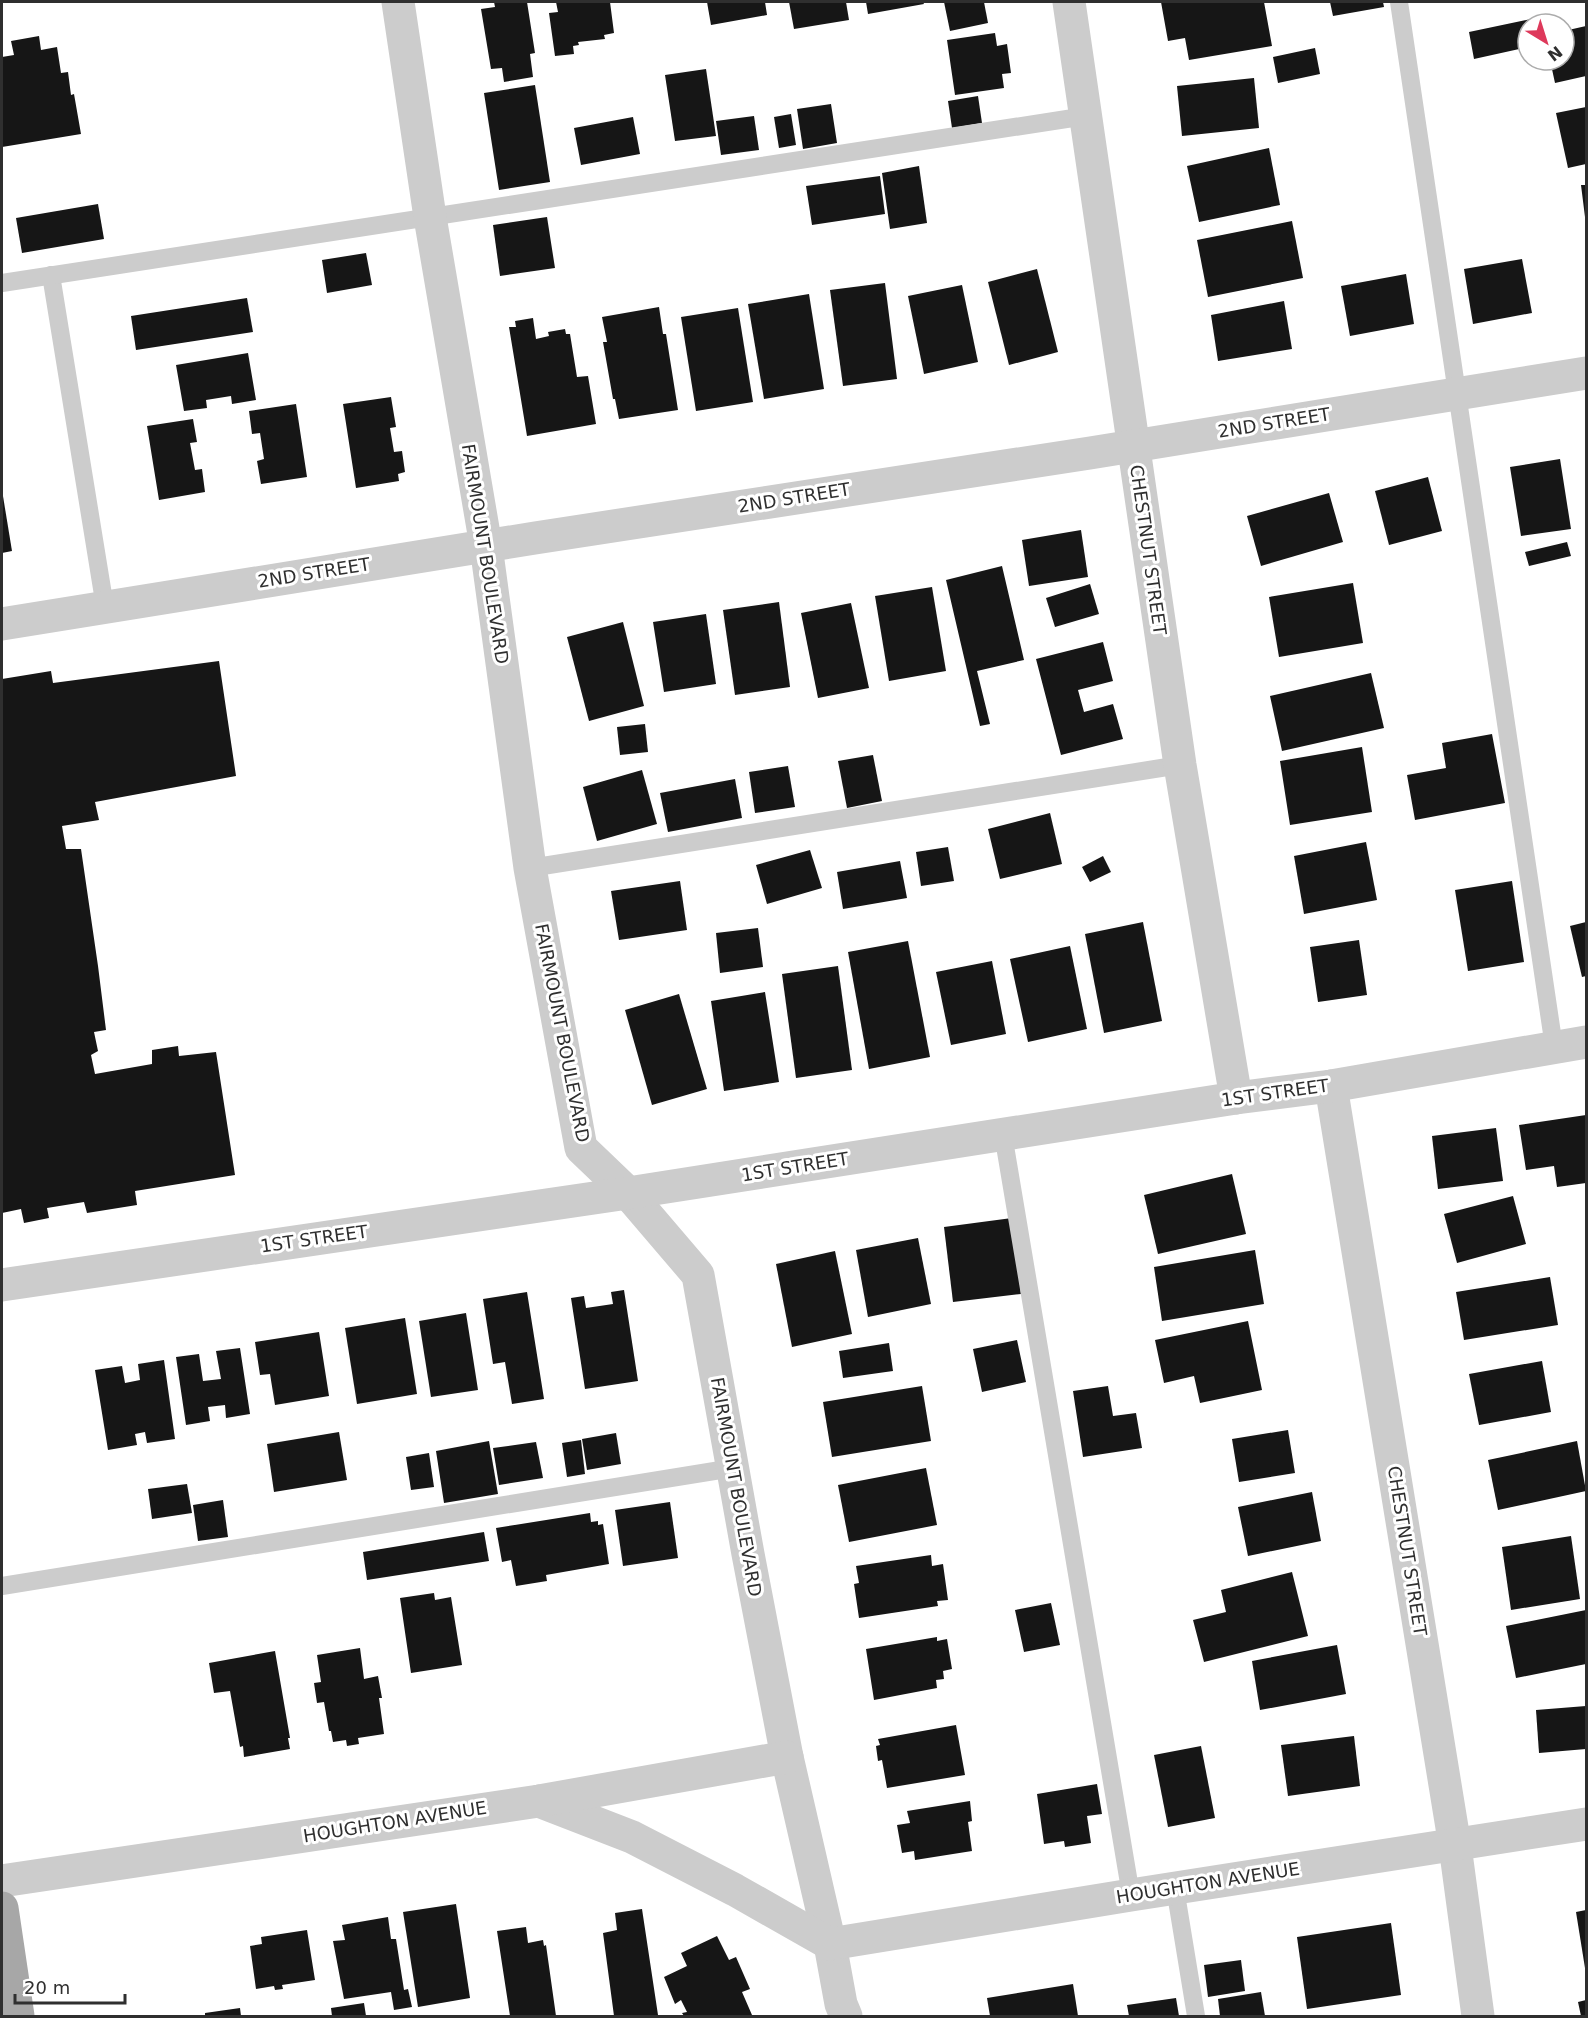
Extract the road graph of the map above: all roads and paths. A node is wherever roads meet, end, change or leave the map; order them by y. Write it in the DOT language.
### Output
graph roads {
  1 [pos="398,2"];
  2 [pos="1069,2"];
  3 [pos="1399,2"];
  4 [pos="1086,116"];
  5 [pos="430,217"];
  6 [pos="51,275"];
  7 [pos="2,282"];
  8 [pos="1587,373"];
  9 [pos="1457,393"];
  10 [pos="1133,446"];
  11 [pos="486,546"];
  12 [pos="105,607"];
  13 [pos="2,624"];
  14 [pos="1180,765"];
  15 [pos="530,868"];
  16 [pos="1587,1042"];
  17 [pos="1554,1047"];
  18 [pos="1331,1086"];
  19 [pos="1236,1098"];
  20 [pos="1003,1134"];
  21 [pos="628,1193"];
  22 [pos="2,1285"];
  23 [pos="733,1468"];
  24 [pos="2,1586"];
  25 [pos="787,1757"];
  26 [pos="539,1801"];
  27 [pos="1587,1824"];
  28 [pos="1455,1846"];
  29 [pos="2,1881"];
  30 [pos="1175,1888"];
  31 [pos="1131,1895"];
  32 [pos="2,1908"];
  33 [pos="830,1944"];
  34 [pos="18,2016"];
  35 [pos="846,2016"];
  36 [pos="1196,2016"];
  37 [pos="1478,2016"];
  1 -- 5 [label="street, FAIRMOUNT BOULEVARD"];
  2 -- 4 [label="street, CHESTNUT STREET"];
  3 -- 9 [label="lane"];
  4 -- 5 [label="lane"];
  4 -- 10 [label="street, CHESTNUT STREET"];
  5 -- 6 [label="lane"];
  5 -- 11 [label="street, FAIRMOUNT BOULEVARD"];
  6 -- 7 [label="lane"];
  6 -- 12 [label="lane"];
  8 -- 9 [label="street, 2ND STREET"];
  9 -- 10 [label="street, 2ND STREET"];
  9 -- 17 [label="lane"];
  10 -- 11 [label="street, 2ND STREET"];
  10 -- 14 [label="street, CHESTNUT STREET"];
  11 -- 12 [label="street, 2ND STREET"];
  11 -- 15 [label="street, FAIRMOUNT BOULEVARD"];
  12 -- 13 [label="street, 2ND STREET"];
  14 -- 15 [label="lane"];
  14 -- 19 [label="street, CHESTNUT STREET"];
  15 -- 21 [label="street, FAIRMOUNT BOULEVARD"];
  16 -- 17 [label="street, 1ST STREET"];
  17 -- 18 [label="street, 1ST STREET"];
  18 -- 19 [label="street, 1ST STREET"];
  18 -- 28 [label="street, CHESTNUT STREET"];
  19 -- 20 [label="street, 1ST STREET"];
  20 -- 21 [label="street, 1ST STREET"];
  20 -- 31 [label="lane"];
  21 -- 22 [label="street, 1ST STREET"];
  21 -- 23 [label="street, FAIRMOUNT BOULEVARD"];
  23 -- 24 [label="lane"];
  23 -- 25 [label="street, FAIRMOUNT BOULEVARD"];
  25 -- 26 [label="street, HOUGHTON AVENUE"];
  25 -- 33 [label="street, FAIRMOUNT BOULEVARD"];
  26 -- 29 [label="street, HOUGHTON AVENUE"];
  26 -- 33 [label="street"];
  27 -- 28 [label="street, HOUGHTON AVENUE"];
  28 -- 30 [label="street, HOUGHTON AVENUE"];
  28 -- 37 [label="street, CHESTNUT STREET"];
  30 -- 31 [label="street, HOUGHTON AVENUE"];
  30 -- 36 [label="lane"];
  31 -- 33 [label="street, HOUGHTON AVENUE"];
  32 -- 34 [label="main road"];
  33 -- 35 [label="street, FAIRMOUNT BOULEVARD"];
}
